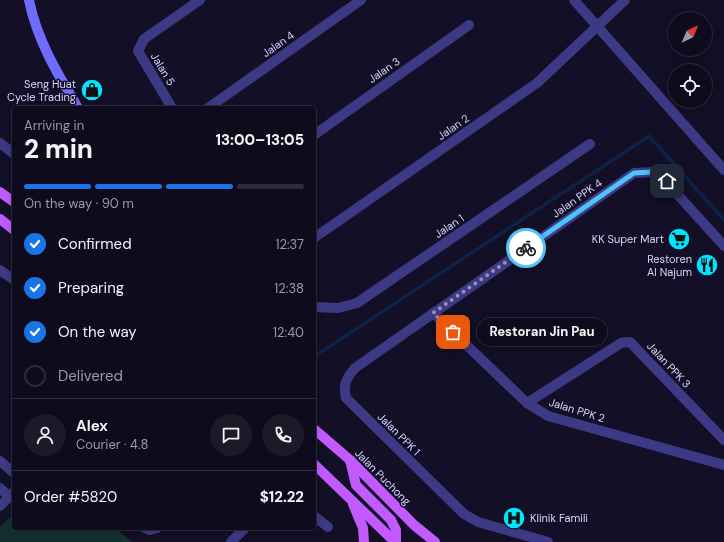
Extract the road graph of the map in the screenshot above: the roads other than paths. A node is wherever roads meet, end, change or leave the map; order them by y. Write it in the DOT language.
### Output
graph roads {
  1 [pos="29,0"];
  2 [pos="200,0"];
  3 [pos="361,0"];
  4 [pos="574,0"];
  5 [pos="621,1"];
  6 [pos="469,25"];
  7 [pos="598,26"];
  8 [pos="77,106"];
  9 [pos="171,106"];
  10 [pos="211,106"];
  11 [pos="316,134"];
  12 [pos="0,143"];
  13 [pos="590,144"];
  14 [pos="12,152"];
  15 [pos="724,170"];
  16 [pos="0,192"];
  17 [pos="12,201"];
  18 [pos="0,219"];
  19 [pos="12,228"];
  20 [pos="316,237"];
  21 [pos="722,240"];
  22 [pos="0,270"];
  23 [pos="12,279"];
  24 [pos="316,307"];
  25 [pos="433,313"];
  26 [pos="527,403"];
  27 [pos="316,431"];
  28 [pos="724,440"];
  29 [pos="350,460"];
  30 [pos="0,461"];
  31 [pos="724,465"];
  32 [pos="316,466"];
  33 [pos="12,471"];
  34 [pos="0,488"];
  35 [pos="340,488"];
  36 [pos="12,494"];
  37 [pos="0,506"];
  38 [pos="316,518"];
  39 [pos="328,527"];
  40 [pos="243,530"];
  41 [pos="231,542"];
  42 [pos="364,542"];
  43 [pos="396,542"];
  44 [pos="435,542"];
  45 [pos="548,542"];
  1 -- 8 [label="street"];
  2 -- 9 [label="street, Jalan 5"];
  3 -- 10 [label="street, Jalan 4"];
  4 -- 7 [label="street"];
  5 -- 7 [label="street, Jalan 2"];
  6 -- 11 [label="street, Jalan 3"];
  7 -- 15 [label="street"];
  7 -- 20 [label="street, Jalan 2"];
  12 -- 14 [label="street"];
  13 -- 24 [label="street, Jalan 1"];
  16 -- 17 [label="main road"];
  18 -- 19 [label="main road"];
  21 -- 25 [label="street, Jalan PPK 4"];
  22 -- 23 [label="street"];
  25 -- 26 [label="street, Jalan PPK 2"];
  25 -- 45 [label="street, Jalan PPK 1"];
  26 -- 28 [label="street, Jalan PPK 3"];
  26 -- 31 [label="street, Jalan PPK 2"];
  27 -- 29 [label="main road, Jalan Puchong"];
  29 -- 43 [label="main road"];
  29 -- 44 [label="main road, Jalan Puchong"];
  30 -- 33 [label="street"];
  32 -- 35 [label="main road"];
  34 -- 36 [label="street"];
  35 -- 42 [label="main road"];
  35 -- 43 [label="main road"];
  36 -- 37 [label="street"];
  38 -- 39 [label="street"];
  40 -- 41 [label="street"];
}
